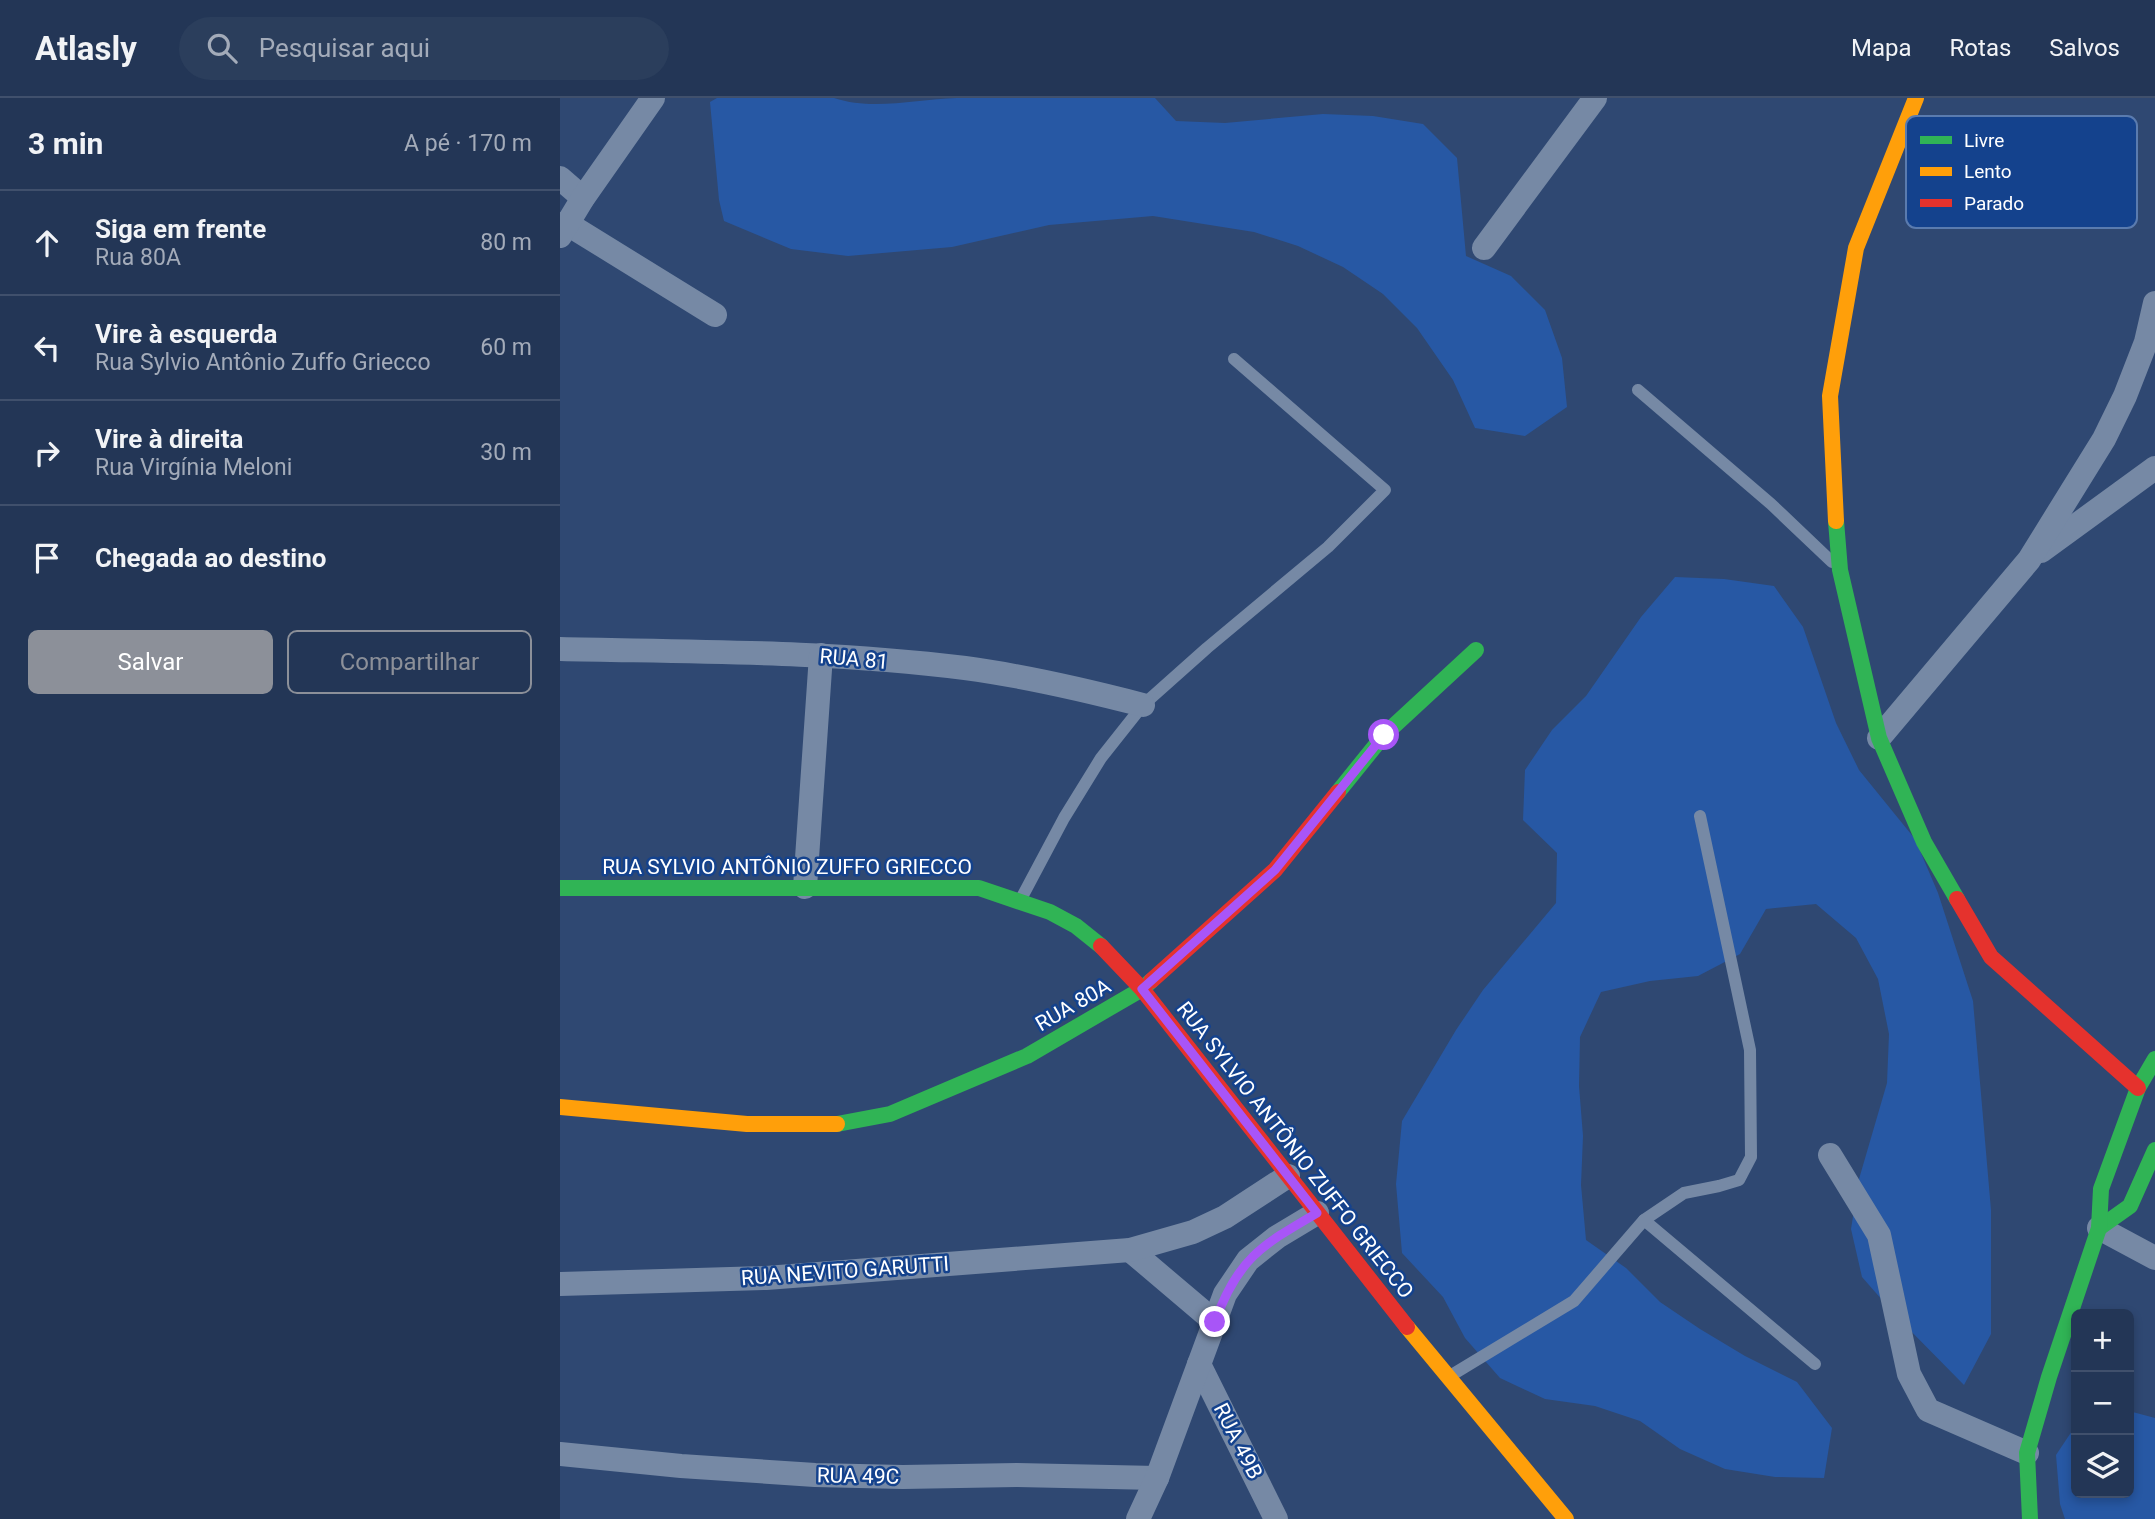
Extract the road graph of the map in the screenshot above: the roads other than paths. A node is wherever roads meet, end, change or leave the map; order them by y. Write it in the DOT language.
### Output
graph roads {
  1 [pos="653,98"];
  2 [pos="1595,98"];
  3 [pos="1916,98"];
  4 [pos="1909,116"];
  5 [pos="1906,123"];
  6 [pos="560,178"];
  7 [pos="583,198"];
  8 [pos="563,230"];
  9 [pos="1484,248"];
  10 [pos="2155,303"];
  11 [pos="715,315"];
  12 [pos="2150,349"];
  13 [pos="1234,359"];
  14 [pos="1638,390"];
  15 [pos="2155,468"];
  16 [pos="2029,560"];
  17 [pos="1840,570"];
  18 [pos="560,649"];
  19 [pos="1476,650"];
  20 [pos="821,655"];
  21 [pos="1143,705"];
  22 [pos="1879,738"];
  23 [pos="1700,816"];
  24 [pos="805,887"];
  25 [pos="560,888"];
  26 [pos="1020,899"];
  27 [pos="1142,989"];
  28 [pos="2155,1059"];
  29 [pos="2138,1088"];
  30 [pos="560,1107"];
  31 [pos="2155,1150"];
  32 [pos="1830,1155"];
  33 [pos="1288,1176"];
  34 [pos="1317,1213"];
  35 [pos="1644,1220"];
  36 [pos="2099,1228"];
  37 [pos="1130,1250"];
  38 [pos="2155,1258"];
  39 [pos="560,1284"];
  40 [pos="1215,1322"];
  41 [pos="1199,1364"];
  42 [pos="1815,1364"];
  43 [pos="1447,1378"];
  44 [pos="2027,1453"];
  45 [pos="560,1454"];
  46 [pos="1157,1478"];
  47 [pos="1138,1519"];
  48 [pos="1276,1519"];
  49 [pos="1566,1519"];
  50 [pos="2030,1519"];
  1 -- 7 [label="street"];
  2 -- 9 [label="street"];
  3 -- 4 [label="street"];
  5 -- 17 [label="street"];
  6 -- 7 [label="street"];
  7 -- 8 [label="street"];
  8 -- 11 [label="street"];
  10 -- 12 [label="street"];
  12 -- 16 [label="street"];
  13 -- 21 [label="lane"];
  14 -- 17 [label="lane"];
  15 -- 16 [label="street"];
  16 -- 22 [label="street"];
  17 -- 22 [label="street"];
  18 -- 20 [label="street, RUA 81"];
  19 -- 27 [label="street, RUA 80A"];
  20 -- 21 [label="street, RUA 81"];
  20 -- 24 [label="street"];
  21 -- 26 [label="lane"];
  22 -- 29 [label="street"];
  23 -- 35 [label="lane"];
  24 -- 25 [label="street, RUA SYLVIO ANTÔNIO ZUFFO GRIECCO"];
  24 -- 26 [label="street, RUA SYLVIO ANTÔNIO ZUFFO GRIECCO"];
  26 -- 27 [label="street, RUA SYLVIO ANTÔNIO ZUFFO GRIECCO"];
  27 -- 30 [label="street, RUA 80A"];
  27 -- 33 [label="street, RUA SYLVIO ANTÔNIO ZUFFO GRIECCO"];
  28 -- 29 [label="street"];
  29 -- 36 [label="street"];
  31 -- 36 [label="street"];
  32 -- 44 [label="street"];
  33 -- 34 [label="street, RUA SYLVIO ANTÔNIO ZUFFO GRIECCO"];
  33 -- 37 [label="street, RUA NEVITO GARUTTI"];
  34 -- 40 [label="street"];
  34 -- 43 [label="street, RUA SYLVIO ANTÔNIO ZUFFO GRIECCO"];
  35 -- 42 [label="lane"];
  35 -- 43 [label="lane"];
  36 -- 38 [label="street"];
  36 -- 44 [label="street"];
  37 -- 39 [label="street, RUA NEVITO GARUTTI"];
  37 -- 40 [label="street"];
  40 -- 41 [label="street"];
  41 -- 46 [label="street"];
  41 -- 48 [label="street, RUA 49B"];
  43 -- 49 [label="street, RUA SYLVIO ANTÔNIO ZUFFO GRIECCO"];
  44 -- 50 [label="street"];
  45 -- 46 [label="street, RUA 49C"];
  46 -- 47 [label="street"];
}
